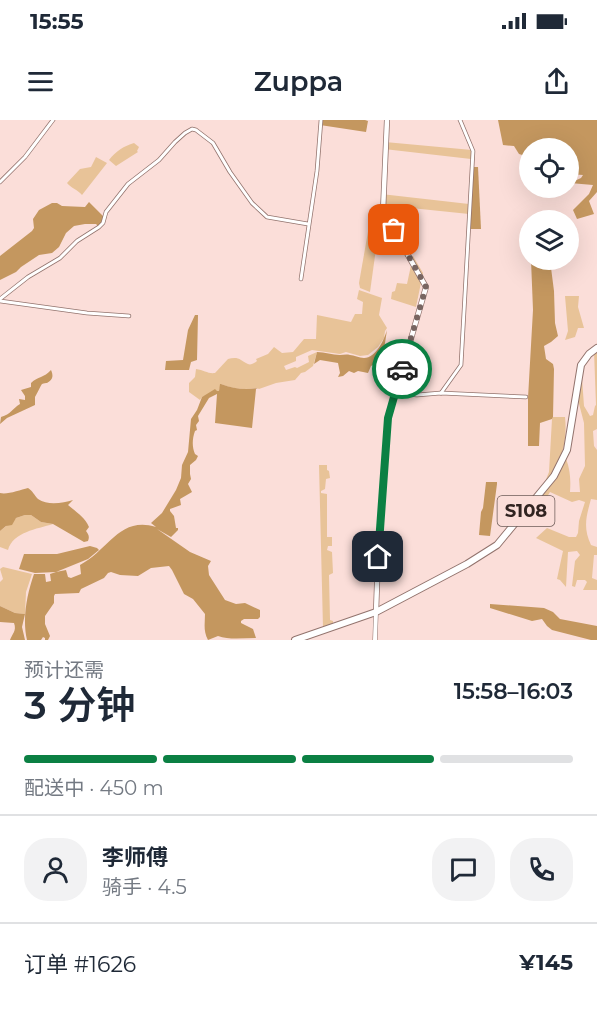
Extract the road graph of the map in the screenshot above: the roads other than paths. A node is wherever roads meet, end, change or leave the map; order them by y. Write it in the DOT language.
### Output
graph roads {
  1 [pos="53,120"];
  2 [pos="321,120"];
  3 [pos="387,120"];
  4 [pos="460,120"];
  5 [pos="0,182"];
  6 [pos="308,224"];
  7 [pos="301,279"];
  8 [pos="0,300"];
  9 [pos="129,316"];
  10 [pos="597,348"];
  11 [pos="382,386"];
  12 [pos="396,390"];
  13 [pos="441,393"];
  14 [pos="526,397"];
  15 [pos="376,612"];
  16 [pos="295,640"];
  17 [pos="375,640"];
  1 -- 5 [label="street"];
  2 -- 6 [label="street"];
  3 -- 12 [label="main road"];
  4 -- 13 [label="street"];
  6 -- 7 [label="street"];
  6 -- 8 [label="street"];
  8 -- 9 [label="street"];
  10 -- 15 [label="main road, S108"];
  11 -- 12 [label="street"];
  12 -- 13 [label="street"];
  12 -- 15 [label="main road"];
  13 -- 14 [label="street"];
  15 -- 16 [label="main road, S108"];
  15 -- 17 [label="street"];
}
